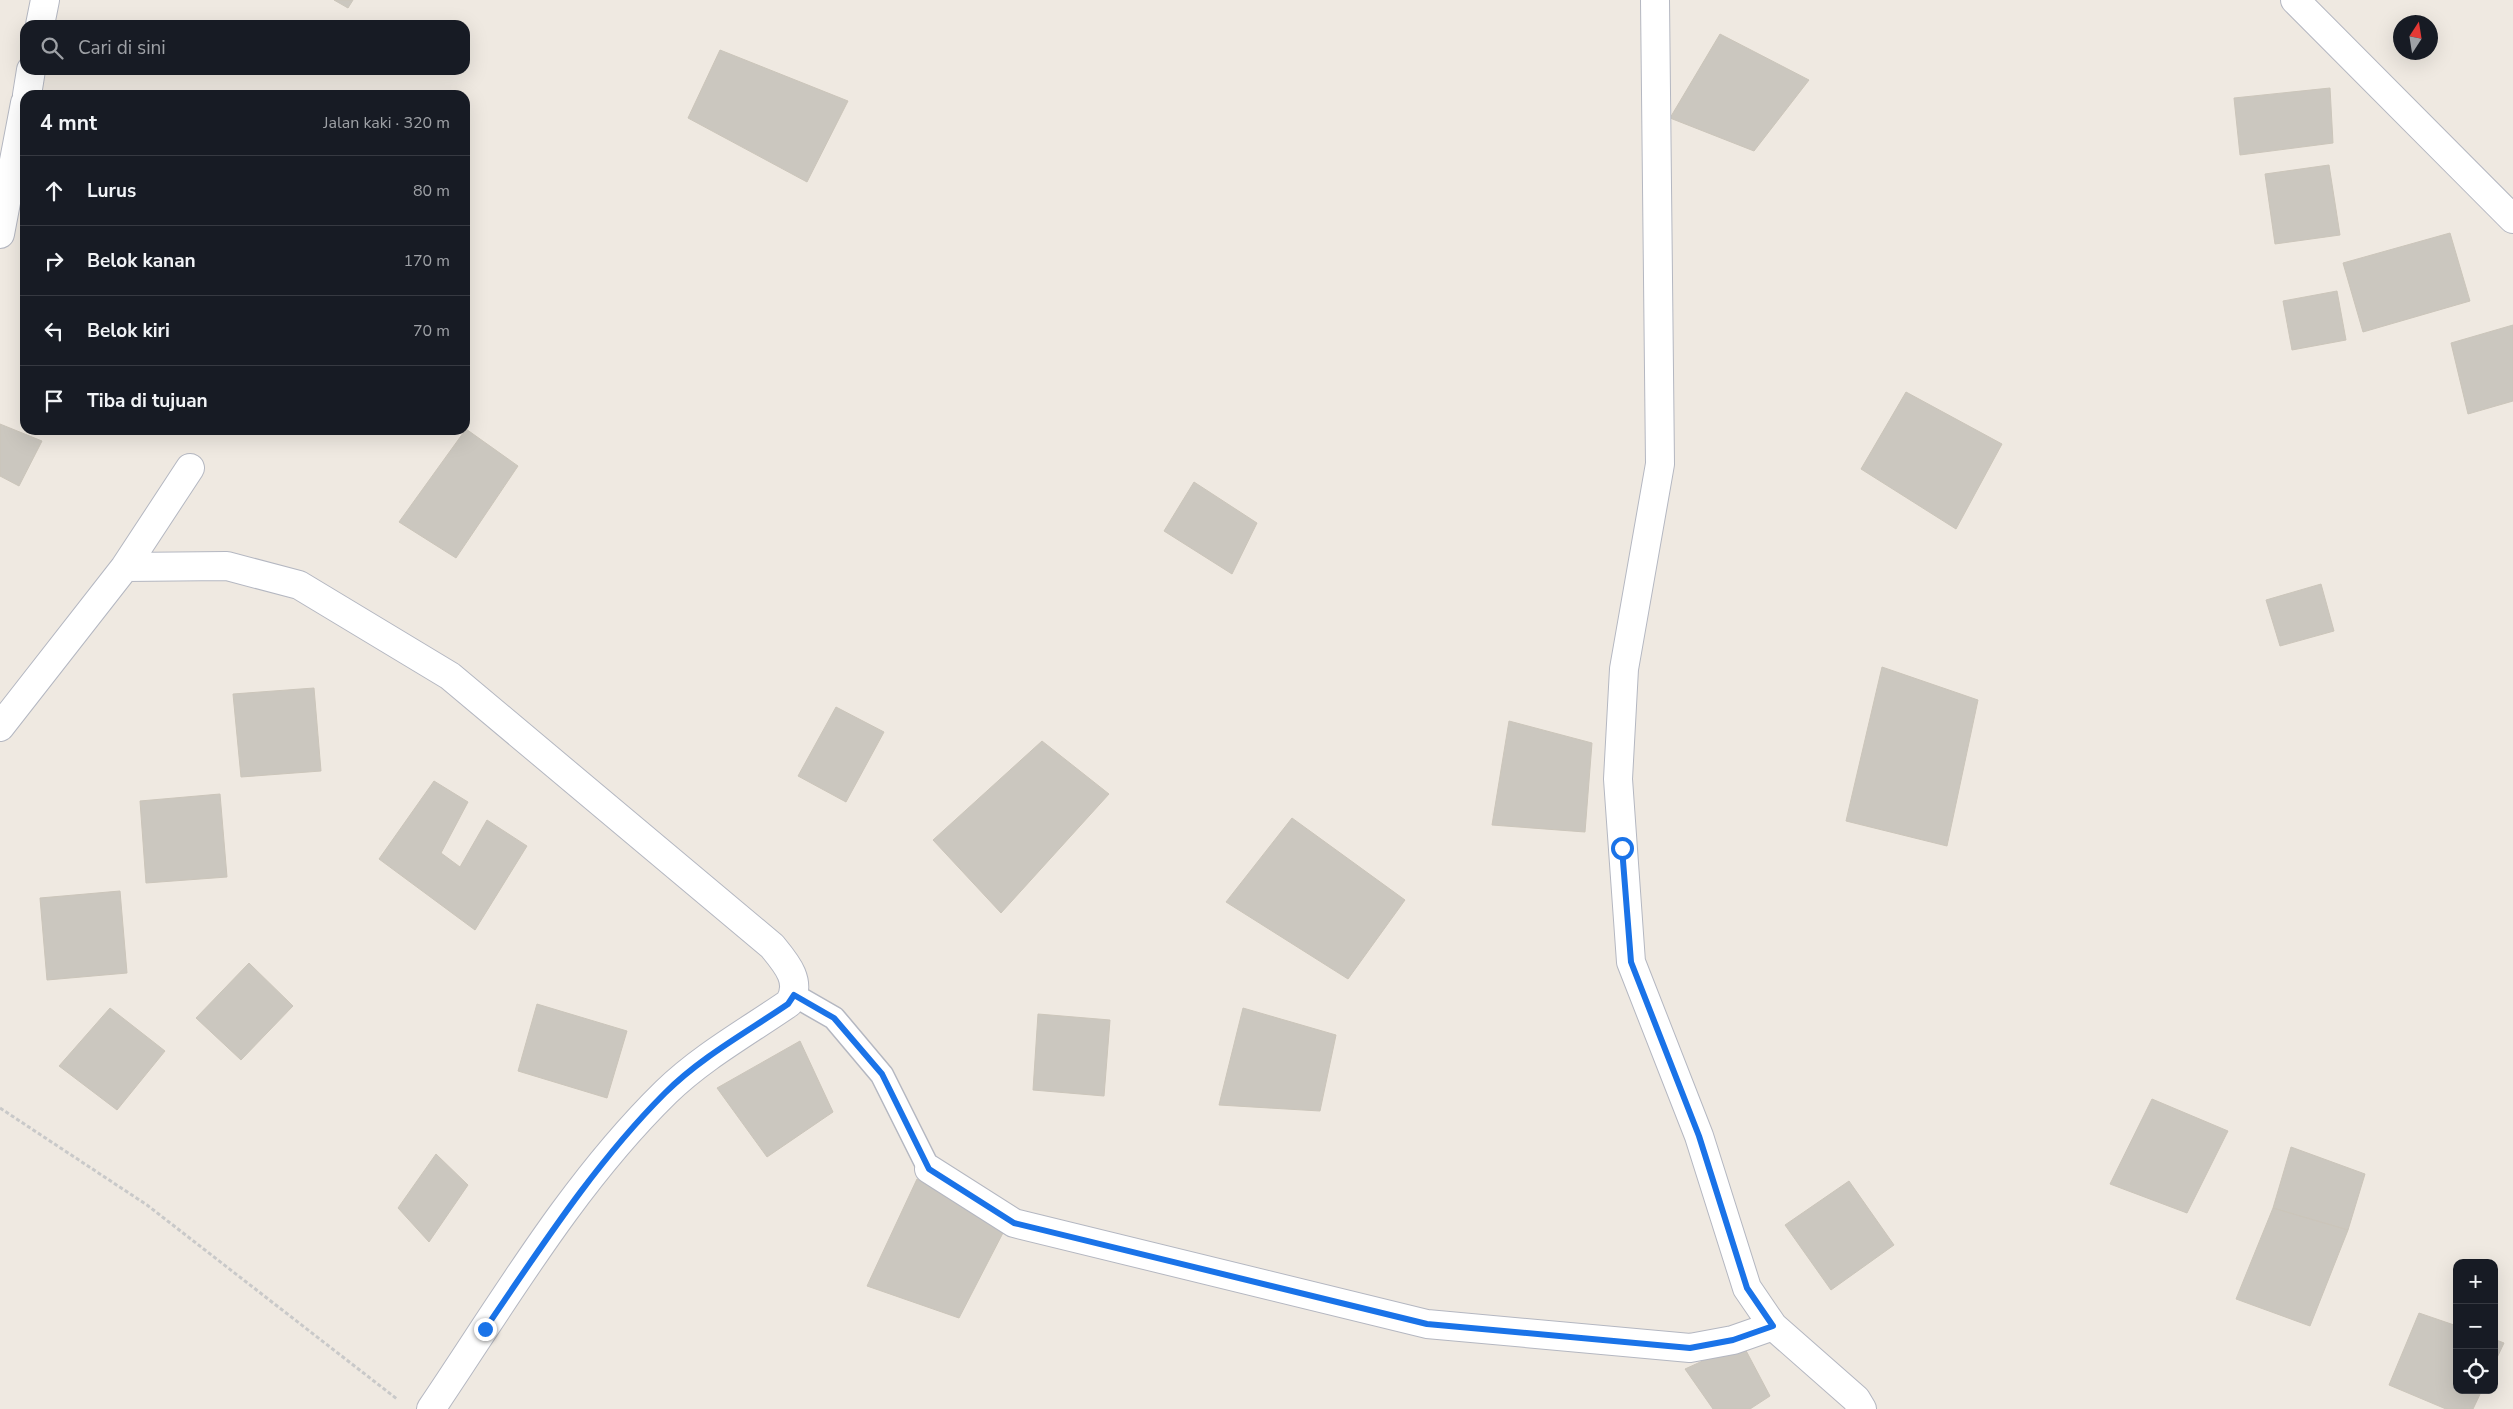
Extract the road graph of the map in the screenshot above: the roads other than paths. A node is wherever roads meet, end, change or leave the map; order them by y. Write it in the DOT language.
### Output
graph roads {
  1 [pos="45,0"];
  2 [pos="1655,0"];
  3 [pos="2294,0"];
  4 [pos="41,20"];
  5 [pos="30,75"];
  6 [pos="27,90"];
  7 [pos="20,129"];
  8 [pos="2513,219"];
  9 [pos="0,234"];
  10 [pos="190,468"];
  11 [pos="125,567"];
  12 [pos="0,727"];
  13 [pos="794,995"];
  14 [pos="929,1169"];
  15 [pos="1773,1326"];
  16 [pos="431,1409"];
  17 [pos="1862,1409"];
  1 -- 4 [label="street"];
  2 -- 15 [label="street"];
  3 -- 8 [label="street"];
  5 -- 6 [label="street"];
  7 -- 9 [label="street"];
  10 -- 11 [label="street"];
  11 -- 12 [label="street"];
  11 -- 13 [label="street"];
  13 -- 14 [label="lane"];
  13 -- 16 [label="street"];
  14 -- 15 [label="street"];
  15 -- 17 [label="street"];
}
